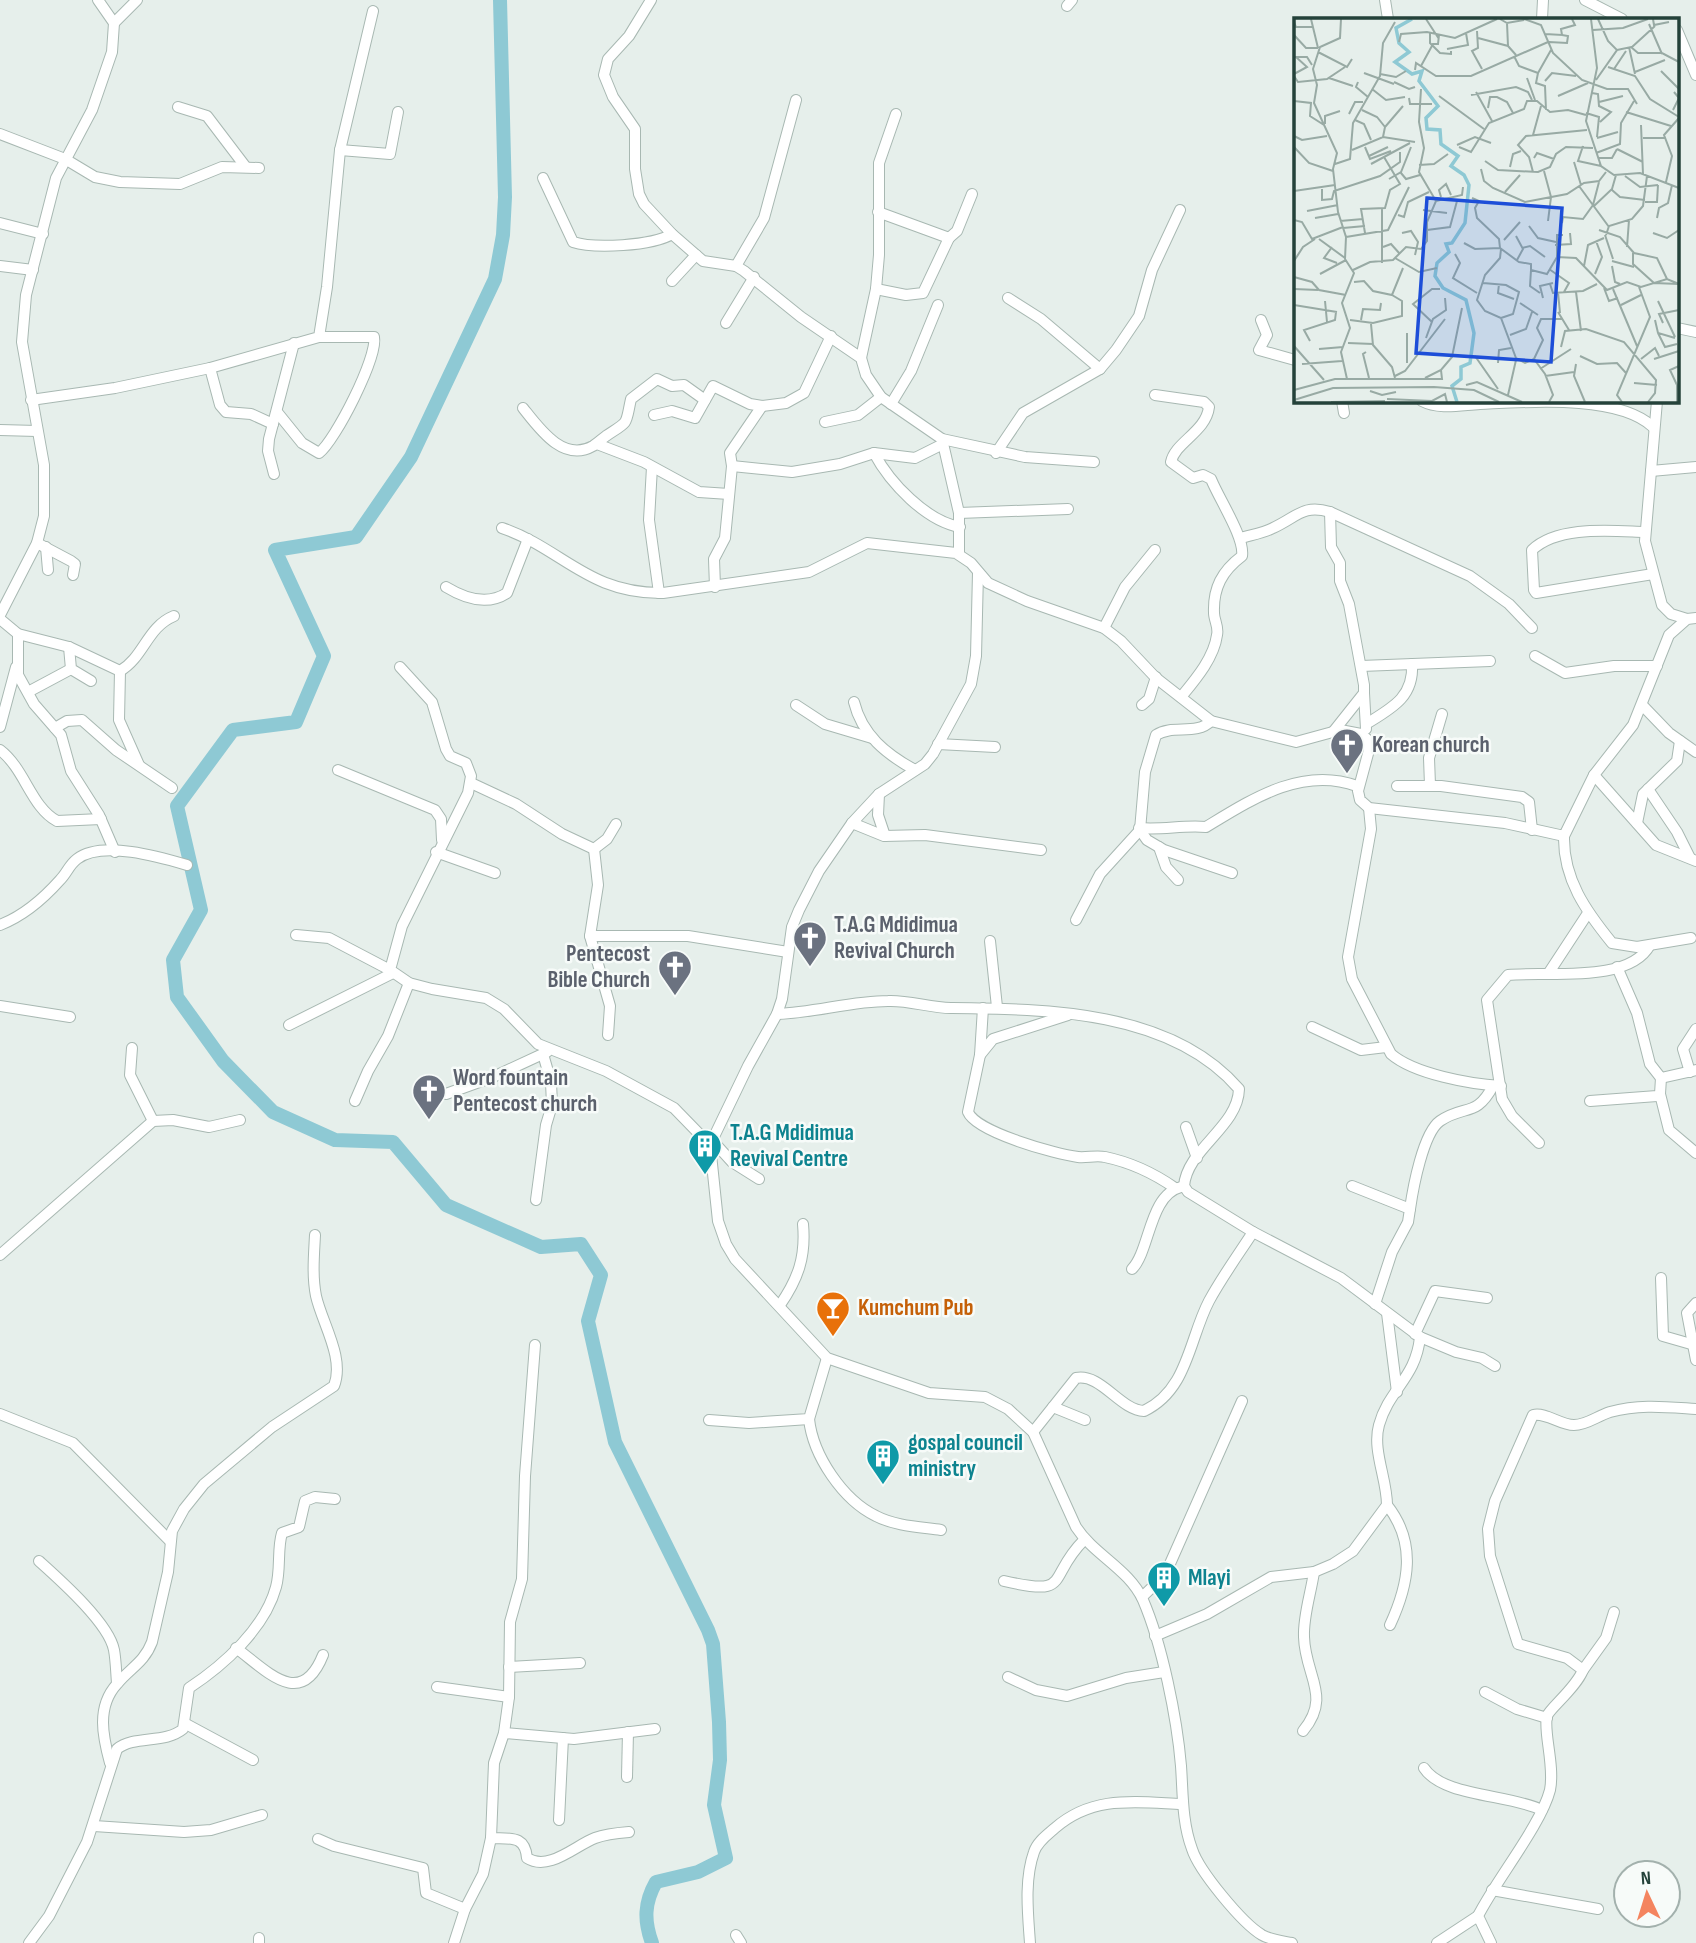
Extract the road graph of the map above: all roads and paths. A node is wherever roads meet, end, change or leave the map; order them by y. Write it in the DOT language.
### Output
graph roads {
  1 [pos="98,0"];
  2 [pos="137,0"];
  3 [pos="651,0"];
  4 [pos="1385,0"];
  5 [pos="1544,0"];
  6 [pos="1585,0"];
  7 [pos="373,11"];
  8 [pos="1388,18"];
  9 [pos="1542,18"];
  10 [pos="1620,18"];
  11 [pos="114,23"];
  12 [pos="1678,32"];
  13 [pos="1696,75"];
  14 [pos="796,100"];
  15 [pos="178,107"];
  16 [pos="398,112"];
  17 [pos="896,114"];
  18 [pos="0,134"];
  19 [pos="340,150"];
  20 [pos="65,159"];
  21 [pos="245,166"];
  22 [pos="259,168"];
  23 [pos="543,178"];
  24 [pos="972,194"];
  25 [pos="1180,210"];
  26 [pos="878,212"];
  27 [pos="0,223"];
  28 [pos="43,234"];
  29 [pos="671,234"];
  30 [pos="949,238"];
  31 [pos="696,255"];
  32 [pos="0,265"];
  33 [pos="736,266"];
  34 [pos="33,270"];
  35 [pos="754,277"];
  36 [pos="672,281"];
  37 [pos="876,289"];
  38 [pos="1007,298"];
  39 [pos="938,305"];
  40 [pos="1261,320"];
  41 [pos="726,323"];
  42 [pos="1678,328"];
  43 [pos="1696,332"];
  44 [pos="318,337"];
  45 [pos="831,337"];
  46 [pos="294,343"];
  47 [pos="861,358"];
  48 [pos="1294,360"];
  49 [pos="210,368"];
  50 [pos="1100,369"];
  51 [pos="1155,395"];
  52 [pos="881,397"];
  53 [pos="31,400"];
  54 [pos="705,400"];
  55 [pos="1342,402"];
  56 [pos="1425,402"];
  57 [pos="1657,402"];
  58 [pos="891,404"];
  59 [pos="762,406"];
  60 [pos="523,408"];
  61 [pos="277,412"];
  62 [pos="1344,413"];
  63 [pos="654,415"];
  64 [pos="825,422"];
  65 [pos="273,424"];
  66 [pos="1653,427"];
  67 [pos="0,430"];
  68 [pos="37,431"];
  69 [pos="943,441"];
  70 [pos="597,444"];
  71 [pos="874,453"];
  72 [pos="996,453"];
  73 [pos="1094,462"];
  74 [pos="732,466"];
  75 [pos="652,467"];
  76 [pos="1696,467"];
  77 [pos="1651,471"];
  78 [pos="274,474"];
  79 [pos="729,494"];
  80 [pos="1068,509"];
  81 [pos="1330,512"];
  82 [pos="959,513"];
  83 [pos="960,527"];
  84 [pos="502,528"];
  85 [pos="1645,533"];
  86 [pos="1241,538"];
  87 [pos="528,539"];
  88 [pos="42,545"];
  89 [pos="1155,551"];
  90 [pos="960,554"];
  91 [pos="48,570"];
  92 [pos="978,573"];
  93 [pos="1653,574"];
  94 [pos="73,575"];
  95 [pos="446,587"];
  96 [pos="715,587"];
  97 [pos="659,593"];
  98 [pos="174,616"];
  99 [pos="0,617"];
  100 [pos="1691,619"];
  101 [pos="1104,628"];
  102 [pos="1532,628"];
  103 [pos="18,634"];
  104 [pos="69,647"];
  105 [pos="1535,656"];
  106 [pos="1490,661"];
  107 [pos="1412,664"];
  108 [pos="1361,666"];
  109 [pos="1657,666"];
  110 [pos="16,667"];
  111 [pos="400,667"];
  112 [pos="71,669"];
  113 [pos="120,671"];
  114 [pos="1156,677"];
  115 [pos="91,681"];
  116 [pos="27,692"];
  117 [pos="1364,694"];
  118 [pos="1181,697"];
  119 [pos="854,702"];
  120 [pos="796,705"];
  121 [pos="1142,705"];
  122 [pos="1643,706"];
  123 [pos="1442,714"];
  124 [pos="1211,721"];
  125 [pos="1366,724"];
  126 [pos="0,727"];
  127 [pos="55,728"];
  128 [pos="1333,732"];
  129 [pos="872,738"];
  130 [pos="1367,739"];
  131 [pos="1680,741"];
  132 [pos="938,744"];
  133 [pos="995,747"];
  134 [pos="0,750"];
  135 [pos="1696,752"];
  136 [pos="139,765"];
  137 [pos="338,770"];
  138 [pos="915,770"];
  139 [pos="1594,775"];
  140 [pos="471,783"];
  141 [pos="1430,785"];
  142 [pos="1357,786"];
  143 [pos="1397,786"];
  144 [pos="172,788"];
  145 [pos="1648,789"];
  146 [pos="879,794"];
  147 [pos="1370,808"];
  148 [pos="101,819"];
  149 [pos="852,822"];
  150 [pos="1637,823"];
  151 [pos="617,824"];
  152 [pos="1140,829"];
  153 [pos="1532,830"];
  154 [pos="885,836"];
  155 [pos="1564,836"];
  156 [pos="442,841"];
  157 [pos="1159,847"];
  158 [pos="594,849"];
  159 [pos="1041,850"];
  160 [pos="115,852"];
  161 [pos="436,852"];
  162 [pos="1693,860"];
  163 [pos="187,865"];
  164 [pos="495,873"];
  165 [pos="1232,873"];
  166 [pos="1178,880"];
  167 [pos="1587,913"];
  168 [pos="1076,920"];
  169 [pos="0,925"];
  170 [pos="296,935"];
  171 [pos="590,936"];
  172 [pos="1691,938"];
  173 [pos="990,941"];
  174 [pos="1650,945"];
  175 [pos="788,952"];
  176 [pos="1617,967"];
  177 [pos="391,972"];
  178 [pos="1548,974"];
  179 [pos="409,983"];
  180 [pos="0,1006"];
  181 [pos="983,1007"];
  182 [pos="997,1007"];
  183 [pos="777,1014"];
  184 [pos="1070,1014"];
  185 [pos="70,1017"];
  186 [pos="289,1024"];
  187 [pos="1312,1027"];
  188 [pos="1696,1029"];
  189 [pos="608,1035"];
  190 [pos="1386,1047"];
  191 [pos="132,1048"];
  192 [pos="546,1052"];
  193 [pos="980,1055"];
  194 [pos="1693,1071"];
  195 [pos="1661,1078"];
  196 [pos="1497,1086"];
  197 [pos="446,1094"];
  198 [pos="1660,1094"];
  199 [pos="355,1101"];
  200 [pos="1590,1101"];
  201 [pos="240,1120"];
  202 [pos="153,1121"];
  203 [pos="1185,1127"];
  204 [pos="711,1142"];
  205 [pos="1539,1143"];
  206 [pos="1696,1153"];
  207 [pos="1196,1158"];
  208 [pos="759,1179"];
  209 [pos="1352,1186"];
  210 [pos="1180,1187"];
  211 [pos="536,1200"];
  212 [pos="1410,1209"];
  213 [pos="803,1224"];
  214 [pos="1253,1232"];
  215 [pos="315,1235"];
  216 [pos="0,1255"];
  217 [pos="1132,1269"];
  218 [pos="1661,1278"];
  219 [pos="1487,1298"];
  220 [pos="1696,1303"];
  221 [pos="1376,1304"];
  222 [pos="780,1305"];
  223 [pos="1388,1313"];
  224 [pos="1418,1336"];
  225 [pos="1691,1344"];
  226 [pos="535,1345"];
  227 [pos="827,1358"];
  228 [pos="1696,1360"];
  229 [pos="1494,1366"];
  230 [pos="1397,1392"];
  231 [pos="1242,1401"];
  232 [pos="1053,1407"];
  233 [pos="1696,1409"];
  234 [pos="0,1414"];
  235 [pos="809,1419"];
  236 [pos="709,1420"];
  237 [pos="1085,1420"];
  238 [pos="1032,1432"];
  239 [pos="335,1499"];
  240 [pos="1387,1505"];
  241 [pos="941,1530"];
  242 [pos="1084,1540"];
  243 [pos="170,1541"];
  244 [pos="39,1561"];
  245 [pos="1314,1572"];
  246 [pos="1004,1581"];
  247 [pos="1142,1597"];
  248 [pos="1614,1612"];
  249 [pos="1390,1625"];
  250 [pos="1155,1636"];
  251 [pos="236,1648"];
  252 [pos="323,1655"];
  253 [pos="580,1663"];
  254 [pos="509,1667"];
  255 [pos="1583,1670"];
  256 [pos="1164,1672"];
  257 [pos="1008,1677"];
  258 [pos="117,1683"];
  259 [pos="437,1687"];
  260 [pos="1485,1692"];
  261 [pos="509,1697"];
  262 [pos="1547,1718"];
  263 [pos="186,1724"];
  264 [pos="655,1729"];
  265 [pos="1303,1731"];
  266 [pos="504,1732"];
  267 [pos="628,1732"];
  268 [pos="563,1738"];
  269 [pos="253,1760"];
  270 [pos="110,1763"];
  271 [pos="1424,1768"];
  272 [pos="627,1777"];
  273 [pos="1182,1804"];
  274 [pos="1542,1810"];
  275 [pos="262,1815"];
  276 [pos="559,1820"];
  277 [pos="94,1826"];
  278 [pos="629,1832"];
  279 [pos="491,1838"];
  280 [pos="318,1839"];
  281 [pos="1492,1889"];
  282 [pos="465,1909"];
  283 [pos="1598,1909"];
  284 [pos="1478,1916"];
  285 [pos="1261,1939"];
  286 [pos="29,1943"];
  287 [pos="454,1943"];
  288 [pos="1030,1943"];
  289 [pos="1293,1943"];
  290 [pos="1437,1943"];
  291 [pos="1491,1943"];
  1 -- 11 [label="street"];
  2 -- 11 [label="street"];
  3 -- 29 [label="street"];
  4 -- 8 [label="street"];
  5 -- 9 [label="street"];
  6 -- 10 [label="street"];
  7 -- 19 [label="street"];
  11 -- 20 [label="street"];
  12 -- 13 [label="street"];
  14 -- 33 [label="street"];
  15 -- 21 [label="street"];
  16 -- 19 [label="street"];
  17 -- 26 [label="street"];
  18 -- 20 [label="street"];
  19 -- 44 [label="street"];
  20 -- 21 [label="street"];
  20 -- 28 [label="street"];
  21 -- 22 [label="street"];
  23 -- 29 [label="street"];
  24 -- 30 [label="street"];
  25 -- 50 [label="street"];
  26 -- 30 [label="street"];
  26 -- 37 [label="street"];
  27 -- 28 [label="street"];
  28 -- 34 [label="street"];
  29 -- 31 [label="street"];
  30 -- 37 [label="street"];
  31 -- 33 [label="street"];
  31 -- 36 [label="street"];
  32 -- 34 [label="street"];
  33 -- 35 [label="street"];
  34 -- 53 [label="street"];
  35 -- 41 [label="street"];
  35 -- 45 [label="street"];
  37 -- 47 [label="street"];
  38 -- 50 [label="street"];
  39 -- 58 [label="street"];
  40 -- 48 [label="street"];
  42 -- 43 [label="street"];
  44 -- 46 [label="street"];
  44 -- 61 [label="street"];
  45 -- 47 [label="street"];
  45 -- 59 [label="street"];
  46 -- 49 [label="street"];
  46 -- 61 [label="street"];
  47 -- 52 [label="street"];
  49 -- 53 [label="street"];
  49 -- 65 [label="street"];
  50 -- 72 [label="street"];
  51 -- 86 [label="street"];
  52 -- 58 [label="street"];
  52 -- 64 [label="street"];
  53 -- 68 [label="street"];
  54 -- 59 [label="street"];
  54 -- 63 [label="street"];
  54 -- 70 [label="street"];
  55 -- 62 [label="street"];
  56 -- 66 [label="street"];
  57 -- 66 [label="street"];
  58 -- 69 [label="street"];
  59 -- 74 [label="street"];
  60 -- 70 [label="street"];
  61 -- 65 [label="street"];
  65 -- 78 [label="street"];
  66 -- 77 [label="street"];
  67 -- 68 [label="street"];
  68 -- 88 [label="street"];
  69 -- 71 [label="street"];
  69 -- 72 [label="street"];
  69 -- 82 [label="street"];
  70 -- 75 [label="street"];
  71 -- 74 [label="street"];
  71 -- 83 [label="street"];
  72 -- 73 [label="street"];
  74 -- 79 [label="street"];
  75 -- 79 [label="street"];
  75 -- 97 [label="street"];
  76 -- 77 [label="street"];
  77 -- 85 [label="street"];
  79 -- 96 [label="street"];
  80 -- 82 [label="street"];
  81 -- 86 [label="street"];
  81 -- 102 [label="street"];
  81 -- 108 [label="street"];
  82 -- 83 [label="street"];
  83 -- 90 [label="street"];
  84 -- 87 [label="street"];
  85 -- 93 [label="street"];
  85 -- 93 [label="street"];
  86 -- 118 [label="street"];
  87 -- 95 [label="street"];
  87 -- 97 [label="street"];
  88 -- 91 [label="street"];
  88 -- 94 [label="street"];
  88 -- 99 [label="street"];
  89 -- 101 [label="street"];
  90 -- 92 [label="street"];
  90 -- 96 [label="street"];
  92 -- 101 [label="street"];
  92 -- 132 [label="street"];
  93 -- 100 [label="street"];
  96 -- 97 [label="street"];
  98 -- 113 [label="street"];
  99 -- 103 [label="street"];
  100 -- 109 [label="street"];
  101 -- 114 [label="street"];
  103 -- 104 [label="street"];
  103 -- 110 [label="street"];
  104 -- 112 [label="street"];
  104 -- 113 [label="street"];
  105 -- 109 [label="street"];
  106 -- 107 [label="street"];
  107 -- 108 [label="street"];
  107 -- 125 [label="street"];
  108 -- 117 [label="street"];
  109 -- 122 [label="street"];
  110 -- 116 [label="street"];
  110 -- 126 [label="street"];
  111 -- 140 [label="street"];
  112 -- 115 [label="street"];
  112 -- 116 [label="street"];
  113 -- 136 [label="street"];
  114 -- 118 [label="street"];
  114 -- 121 [label="street"];
  116 -- 127 [label="street"];
  117 -- 125 [label="street"];
  117 -- 128 [label="street"];
  118 -- 124 [label="street"];
  119 -- 129 [label="street"];
  120 -- 129 [label="street"];
  122 -- 131 [label="street"];
  122 -- 139 [label="street"];
  123 -- 141 [label="street"];
  124 -- 128 [label="street"];
  124 -- 152 [label="street"];
  125 -- 130 [label="street"];
  127 -- 136 [label="street"];
  127 -- 148 [label="street"];
  128 -- 130 [label="street"];
  129 -- 138 [label="street"];
  130 -- 142 [label="street"];
  131 -- 135 [label="street"];
  131 -- 145 [label="street"];
  132 -- 133 [label="street"];
  132 -- 138 [label="street"];
  134 -- 148 [label="street"];
  136 -- 144 [label="street"];
  137 -- 156 [label="street"];
  138 -- 146 [label="street"];
  139 -- 150 [label="street"];
  139 -- 155 [label="street"];
  140 -- 156 [label="street"];
  140 -- 158 [label="street"];
  141 -- 143 [label="street"];
  141 -- 153 [label="street"];
  142 -- 147 [label="street"];
  142 -- 152 [label="street"];
  145 -- 150 [label="street"];
  145 -- 162 [label="street"];
  146 -- 149 [label="street"];
  146 -- 154 [label="street"];
  147 -- 153 [label="street"];
  147 -- 190 [label="street"];
  148 -- 160 [label="street"];
  149 -- 154 [label="street"];
  149 -- 175 [label="street"];
  150 -- 162 [label="street"];
  151 -- 158 [label="street"];
  152 -- 157 [label="street"];
  152 -- 168 [label="street"];
  153 -- 155 [label="street"];
  154 -- 159 [label="street"];
  155 -- 167 [label="street"];
  156 -- 161 [label="street"];
  157 -- 165 [label="street"];
  157 -- 166 [label="street"];
  158 -- 171 [label="street"];
  160 -- 163 [label="street"];
  160 -- 169 [label="street"];
  161 -- 164 [label="street"];
  161 -- 177 [label="street"];
  167 -- 174 [label="street"];
  167 -- 178 [label="street"];
  170 -- 177 [label="street"];
  171 -- 175 [label="street"];
  171 -- 189 [label="street"];
  172 -- 174 [label="street"];
  173 -- 182 [label="street"];
  174 -- 176 [label="street"];
  175 -- 183 [label="street"];
  176 -- 178 [label="street"];
  176 -- 195 [label="street"];
  177 -- 179 [label="street"];
  177 -- 186 [label="street"];
  178 -- 196 [label="street"];
  179 -- 192 [label="street"];
  179 -- 199 [label="street"];
  180 -- 185 [label="street"];
  181 -- 182 [label="street"];
  181 -- 183 [label="street"];
  181 -- 193 [label="street"];
  182 -- 184 [label="street"];
  183 -- 204 [label="street"];
  184 -- 193 [label="street"];
  184 -- 207 [label="street"];
  187 -- 190 [label="street"];
  188 -- 194 [label="street"];
  190 -- 196 [label="street"];
  191 -- 202 [label="street"];
  192 -- 197 [label="street"];
  192 -- 204 [label="street"];
  192 -- 211 [label="street"];
  193 -- 210 [label="street"];
  194 -- 195 [label="street"];
  195 -- 198 [label="street"];
  196 -- 205 [label="street"];
  196 -- 212 [label="street"];
  198 -- 200 [label="street"];
  198 -- 206 [label="street"];
  201 -- 202 [label="street"];
  202 -- 216 [label="street"];
  203 -- 207 [label="street"];
  204 -- 208 [label="street"];
  204 -- 222 [label="street"];
  207 -- 210 [label="street"];
  209 -- 212 [label="street"];
  210 -- 214 [label="street"];
  210 -- 217 [label="street"];
  212 -- 221 [label="street"];
  213 -- 222 [label="street"];
  214 -- 221 [label="street"];
  214 -- 232 [label="street"];
  215 -- 243 [label="street"];
  218 -- 225 [label="street"];
  219 -- 224 [label="street"];
  220 -- 225 [label="street"];
  221 -- 223 [label="street"];
  222 -- 227 [label="street"];
  223 -- 224 [label="street"];
  223 -- 230 [label="street"];
  224 -- 229 [label="street"];
  224 -- 230 [label="street"];
  225 -- 228 [label="street"];
  226 -- 254 [label="street"];
  227 -- 235 [label="street"];
  227 -- 238 [label="street"];
  230 -- 240 [label="street"];
  231 -- 247 [label="street"];
  232 -- 237 [label="street"];
  232 -- 238 [label="street"];
  233 -- 255 [label="street"];
  234 -- 243 [label="street"];
  235 -- 236 [label="street"];
  235 -- 241 [label="street"];
  238 -- 242 [label="street"];
  239 -- 251 [label="street"];
  240 -- 245 [label="street"];
  240 -- 249 [label="street"];
  242 -- 246 [label="street"];
  242 -- 247 [label="street"];
  243 -- 258 [label="street"];
  244 -- 258 [label="street"];
  245 -- 250 [label="street"];
  245 -- 265 [label="street"];
  247 -- 250 [label="street"];
  248 -- 255 [label="street"];
  250 -- 256 [label="street"];
  251 -- 252 [label="street"];
  251 -- 263 [label="street"];
  253 -- 254 [label="street"];
  254 -- 261 [label="street"];
  255 -- 262 [label="street"];
  256 -- 257 [label="street"];
  256 -- 273 [label="street"];
  258 -- 270 [label="street"];
  259 -- 261 [label="street"];
  260 -- 262 [label="street"];
  261 -- 266 [label="street"];
  262 -- 274 [label="street"];
  263 -- 269 [label="street"];
  263 -- 270 [label="street"];
  264 -- 267 [label="street"];
  266 -- 268 [label="street"];
  266 -- 279 [label="street"];
  267 -- 268 [label="street"];
  267 -- 272 [label="street"];
  268 -- 276 [label="street"];
  270 -- 277 [label="street"];
  271 -- 274 [label="street"];
  273 -- 285 [label="street"];
  273 -- 288 [label="street"];
  274 -- 281 [label="street"];
  275 -- 277 [label="street"];
  277 -- 286 [label="street"];
  278 -- 279 [label="street"];
  279 -- 282 [label="street"];
  280 -- 282 [label="street"];
  281 -- 283 [label="street"];
  281 -- 284 [label="street"];
  282 -- 287 [label="street"];
  284 -- 290 [label="street"];
  284 -- 291 [label="street"];
  285 -- 289 [label="street"];
}
